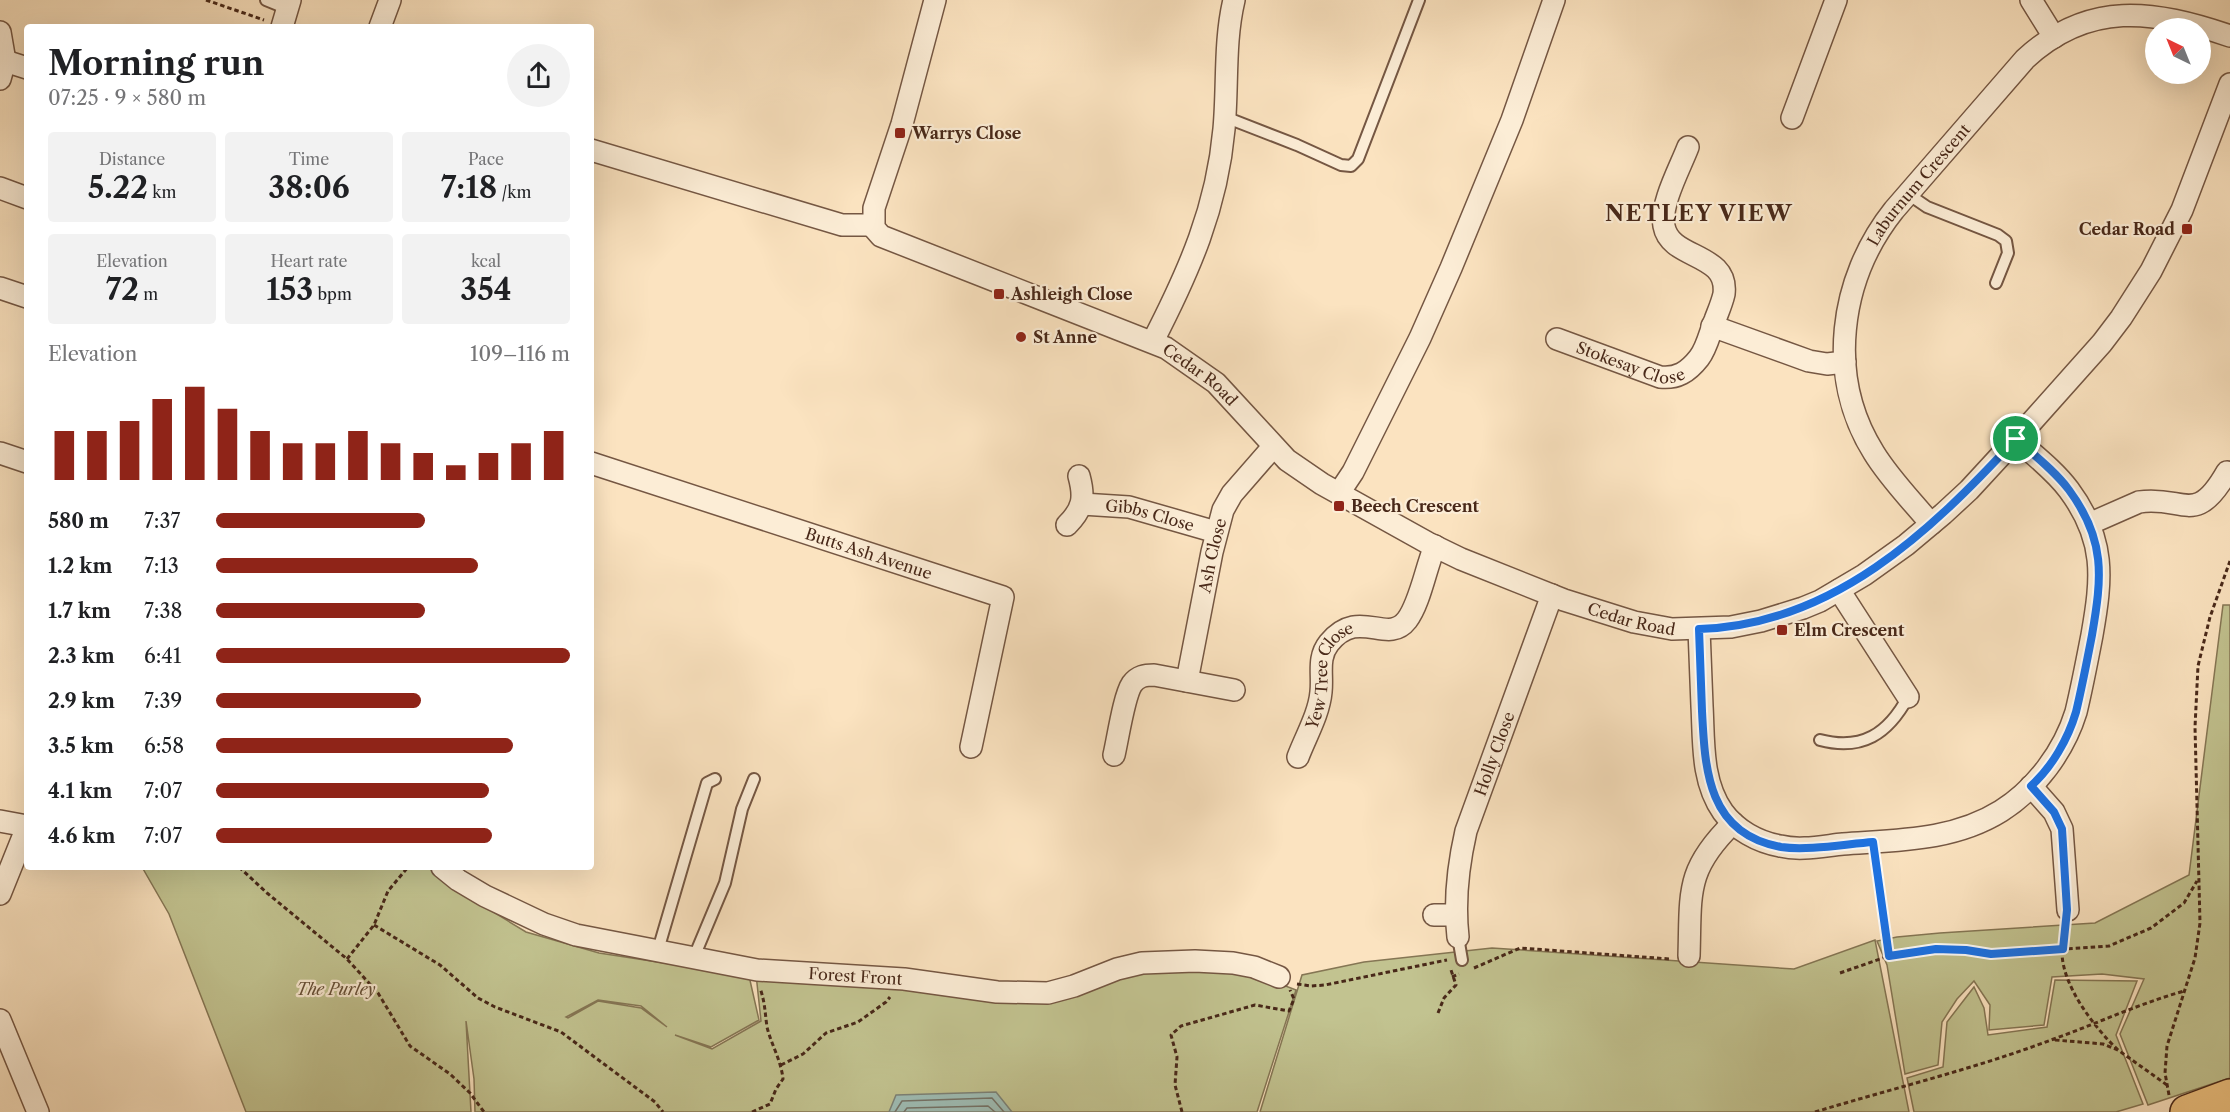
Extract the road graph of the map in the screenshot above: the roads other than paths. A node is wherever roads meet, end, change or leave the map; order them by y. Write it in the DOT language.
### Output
graph roads {
  1 [pos="266,0"];
  2 [pos="390,0"];
  3 [pos="935,0"];
  4 [pos="1234,0"];
  5 [pos="1419,0"];
  6 [pos="1554,0"];
  7 [pos="1836,0"];
  8 [pos="2031,0"];
  9 [pos="286,15"];
  10 [pos="381,24"];
  11 [pos="0,32"];
  12 [pos="2054,36"];
  13 [pos="2230,36"];
  14 [pos="24,68"];
  15 [pos="2,70"];
  16 [pos="2230,84"];
  17 [pos="1225,117"];
  18 [pos="1792,118"];
  19 [pos="1688,147"];
  20 [pos="594,151"];
  21 [pos="0,188"];
  22 [pos="1908,194"];
  23 [pos="24,197"];
  24 [pos="873,225"];
  25 [pos="1996,283"];
  26 [pos="0,288"];
  27 [pos="24,296"];
  28 [pos="1712,326"];
  29 [pos="1557,339"];
  30 [pos="1153,341"];
  31 [pos="1845,362"];
  32 [pos="2016,439"];
  33 [pos="1273,447"];
  34 [pos="0,453"];
  35 [pos="24,461"];
  36 [pos="594,464"];
  37 [pos="2227,472"];
  38 [pos="1079,476"];
  39 [pos="1340,493"];
  40 [pos="1082,504"];
  41 [pos="1931,524"];
  42 [pos="2089,524"];
  43 [pos="1067,525"];
  44 [pos="1216,532"];
  45 [pos="1435,546"];
  46 [pos="1839,590"];
  47 [pos="1552,595"];
  48 [pos="1699,629"];
  49 [pos="1187,681"];
  50 [pos="1234,690"];
  51 [pos="1908,697"];
  52 [pos="1820,740"];
  53 [pos="971,747"];
  54 [pos="1114,755"];
  55 [pos="1298,757"];
  56 [pos="715,779"];
  57 [pos="754,779"];
  58 [pos="2031,786"];
  59 [pos="0,821"];
  60 [pos="1733,823"];
  61 [pos="24,826"];
  62 [pos="24,834"];
  63 [pos="445,870"];
  64 [pos="0,894"];
  65 [pos="2067,910"];
  66 [pos="1434,915"];
  67 [pos="1456,915"];
  68 [pos="1458,937"];
  69 [pos="658,950"];
  70 [pos="1689,956"];
  71 [pos="693,957"];
  72 [pos="1462,960"];
  73 [pos="1282,979"];
  74 [pos="0,1020"];
  75 [pos="2230,1096"];
  76 [pos="2178,1105"];
  77 [pos="38,1112"];
  1 -- 9 [label="lane"];
  2 -- 10 [label="street"];
  3 -- 24 [label="street"];
  4 -- 17 [label="street"];
  5 -- 17 [label="lane"];
  6 -- 39 [label="street"];
  7 -- 18 [label="street"];
  8 -- 12 [label="street"];
  11 -- 15 [label="street"];
  12 -- 13 [label="street, Laburnum Crescent"];
  12 -- 22 [label="street, Laburnum Crescent"];
  14 -- 15 [label="street"];
  16 -- 32 [label="street, Cedar Road"];
  17 -- 30 [label="street"];
  19 -- 28 [label="street, Stokesay Close"];
  20 -- 24 [label="street"];
  21 -- 23 [label="street"];
  22 -- 25 [label="lane"];
  22 -- 31 [label="street, Laburnum Crescent"];
  24 -- 30 [label="street, Cedar Road"];
  26 -- 27 [label="street"];
  28 -- 29 [label="street, Stokesay Close"];
  28 -- 31 [label="street"];
  30 -- 33 [label="street, Cedar Road"];
  31 -- 41 [label="street, Laburnum Crescent"];
  32 -- 41 [label="street, Cedar Road"];
  32 -- 42 [label="street"];
  33 -- 39 [label="street, Cedar Road"];
  33 -- 44 [label="street, Ash Close"];
  34 -- 35 [label="street"];
  36 -- 53 [label="street, Butts Ash Avenue"];
  37 -- 42 [label="street"];
  38 -- 40 [label="street, Gibbs Close"];
  39 -- 45 [label="street, Cedar Road"];
  40 -- 43 [label="street, Gibbs Close"];
  40 -- 44 [label="street, Gibbs Close"];
  41 -- 46 [label="street, Cedar Road"];
  42 -- 58 [label="street"];
  44 -- 49 [label="street, Ash Close"];
  45 -- 47 [label="street, Cedar Road"];
  45 -- 55 [label="street, Yew Tree Close"];
  46 -- 48 [label="street, Cedar Road"];
  46 -- 51 [label="street"];
  47 -- 48 [label="street, Cedar Road"];
  47 -- 67 [label="street, Holly Close"];
  48 -- 60 [label="street"];
  49 -- 50 [label="street"];
  49 -- 54 [label="street"];
  51 -- 52 [label="lane"];
  56 -- 69 [label="lane"];
  57 -- 71 [label="lane"];
  58 -- 60 [label="street"];
  58 -- 65 [label="street"];
  59 -- 61 [label="street"];
  60 -- 70 [label="street"];
  62 -- 64 [label="street"];
  63 -- 69 [label="street, Forest Front"];
  66 -- 67 [label="street"];
  67 -- 68 [label="street, Holly Close"];
  68 -- 72 [label="lane"];
  69 -- 71 [label="street, Forest Front"];
  71 -- 73 [label="street, Forest Front"];
  74 -- 77 [label="street"];
  75 -- 76 [label="main road"];
}
